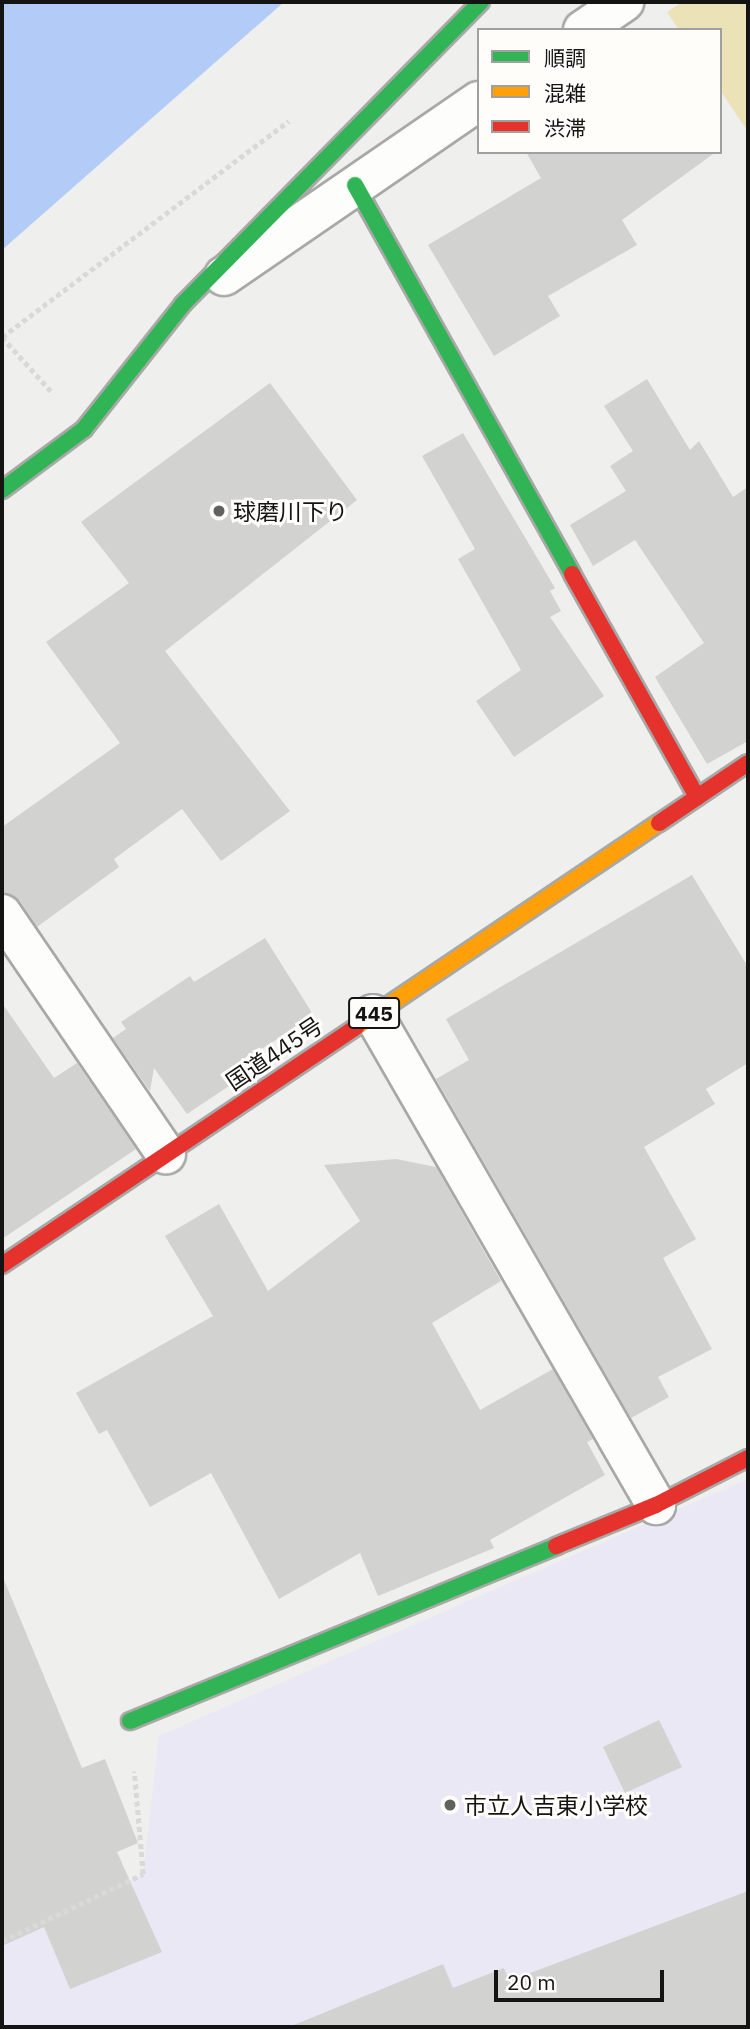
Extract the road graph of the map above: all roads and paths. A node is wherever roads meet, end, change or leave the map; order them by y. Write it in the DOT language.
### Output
graph roads {
  1 [pos="481,2"];
  2 [pos="624,2"];
  3 [pos="586,28"];
  4 [pos="477,102"];
  5 [pos="292,119"];
  6 [pos="355,186"];
  7 [pos="183,304"];
  8 [pos="2,337"];
  9 [pos="84,429"];
  10 [pos="2,490"];
  11 [pos="748,763"];
  12 [pos="697,797"];
  13 [pos="2,914"];
  14 [pos="373,1014"];
  15 [pos="166,1154"];
  16 [pos="2,1265"];
  17 [pos="748,1458"];
  18 [pos="656,1505"];
  19 [pos="130,1721"];
  20 [pos="2,1941"];
  1 -- 7 [label="main road"];
  2 -- 3 [label="street"];
  4 -- 6 [label="street"];
  5 -- 8 [label="path"];
  6 -- 7 [label="street"];
  6 -- 12 [label="main road"];
  7 -- 9 [label="main road"];
  8 -- 9 [label="path"];
  9 -- 10 [label="main road"];
  11 -- 12 [label="main road, 国道445号 / 445"];
  12 -- 14 [label="main road, 国道445号 / 445"];
  13 -- 15 [label="street"];
  14 -- 15 [label="main road, 国道445号 / 445"];
  14 -- 18 [label="street"];
  15 -- 16 [label="main road, 国道445号 / 445"];
  17 -- 18 [label="main road"];
  18 -- 19 [label="main road"];
  19 -- 20 [label="path"];
}
